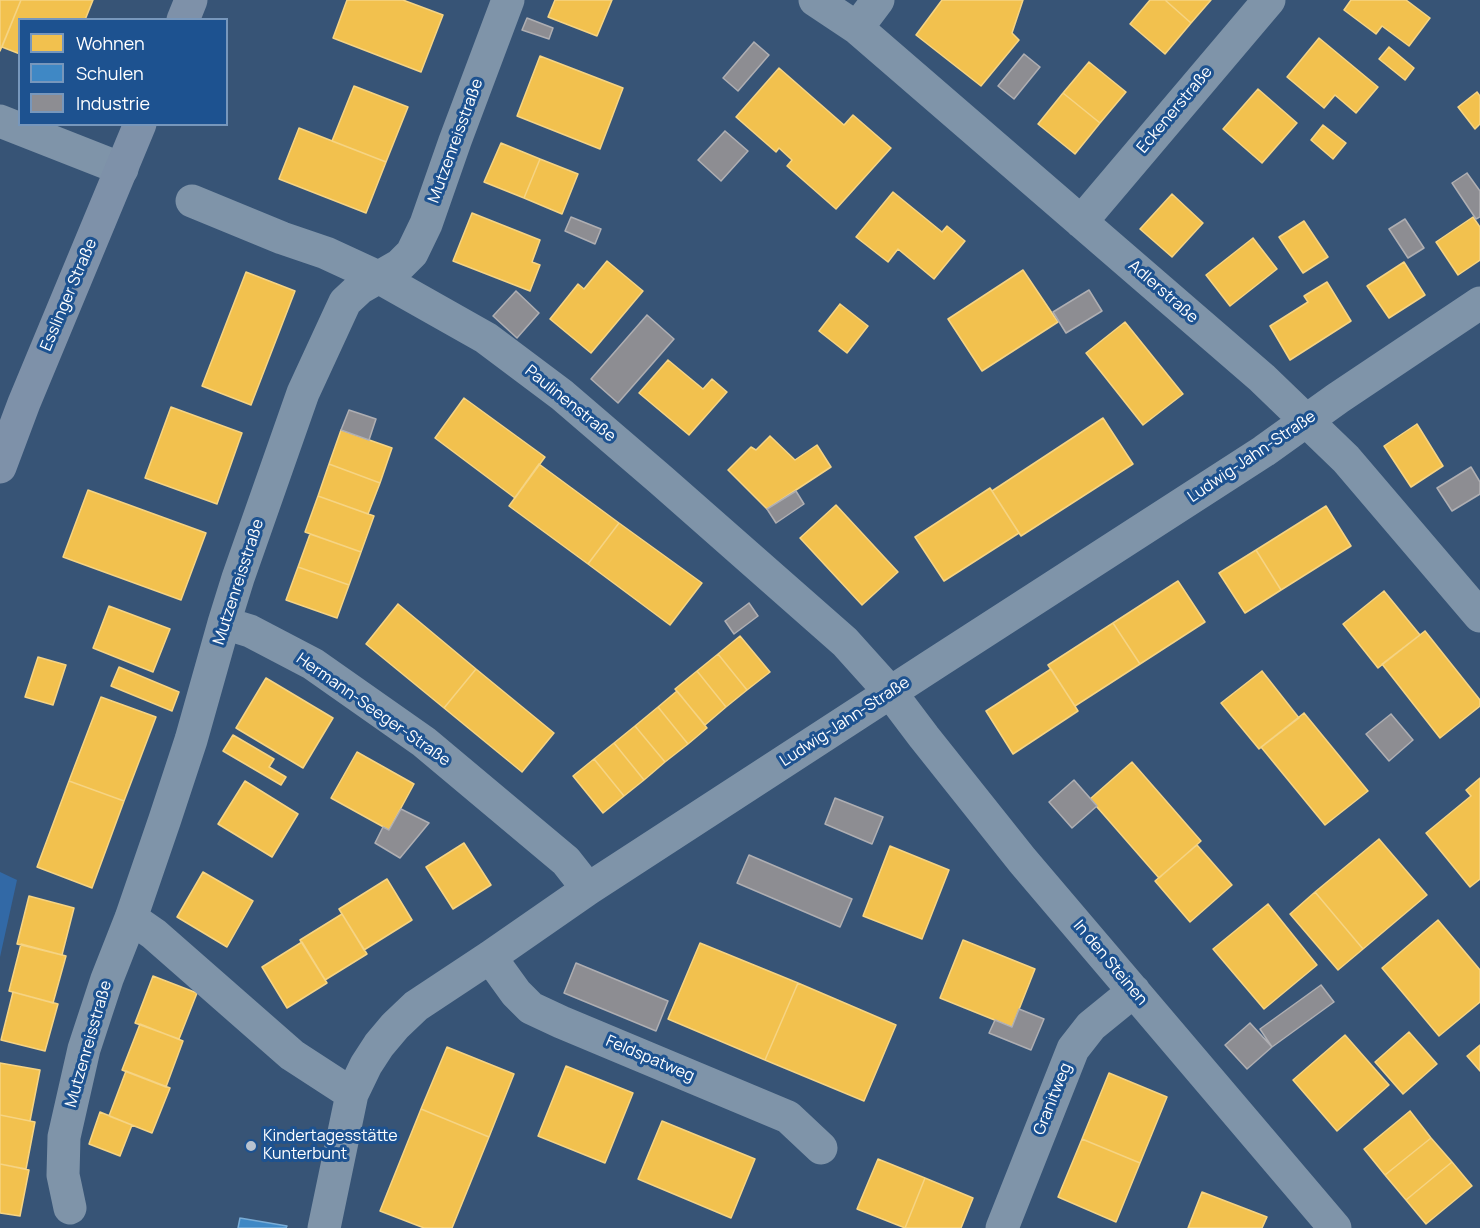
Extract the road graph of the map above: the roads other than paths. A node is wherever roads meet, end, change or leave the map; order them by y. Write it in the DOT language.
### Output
graph roads {
  1 [pos="191,0"];
  2 [pos="508,0"];
  3 [pos="815,0"];
  4 [pos="878,0"];
  5 [pos="1269,0"];
  6 [pos="184,18"];
  7 [pos="857,28"];
  8 [pos="0,121"];
  9 [pos="139,126"];
  10 [pos="122,169"];
  11 [pos="192,201"];
  12 [pos="1082,222"];
  13 [pos="378,277"];
  14 [pos="1480,303"];
  15 [pos="1306,420"];
  16 [pos="0,467"];
  17 [pos="1480,616"];
  18 [pos="224,623"];
  19 [pos="890,692"];
  20 [pos="588,890"];
  21 [pos="131,918"];
  22 [pos="490,957"];
  23 [pos="1134,991"];
  24 [pos="352,1094"];
  25 [pos="821,1148"];
  26 [pos="70,1208"];
  27 [pos="324,1228"];
  28 [pos="1002,1228"];
  29 [pos="1335,1228"];
  1 -- 6 [label="main road"];
  2 -- 13 [label="street, Mutzenreisstraße"];
  3 -- 7 [label="street, Adlerstraße"];
  4 -- 7 [label="street"];
  5 -- 12 [label="street, Eckenerstraße"];
  7 -- 12 [label="street, Adlerstraße"];
  8 -- 10 [label="street"];
  9 -- 10 [label="main road, Esslinger Straße"];
  10 -- 16 [label="main road, Esslinger Straße"];
  11 -- 13 [label="street, Paulinenstraße"];
  12 -- 15 [label="street, Adlerstraße"];
  13 -- 18 [label="street, Mutzenreisstraße"];
  13 -- 19 [label="street, Paulinenstraße"];
  14 -- 15 [label="street, Ludwig-Jahn-Straße"];
  15 -- 17 [label="street, Adlerstraße"];
  15 -- 19 [label="street, Ludwig-Jahn-Straße"];
  18 -- 20 [label="street, Hermann-Seeger-Straße"];
  18 -- 21 [label="street, Mutzenreisstraße"];
  19 -- 20 [label="street, Ludwig-Jahn-Straße"];
  19 -- 23 [label="street, In den Steinen"];
  20 -- 22 [label="street, Ludwig-Jahn-Straße"];
  21 -- 24 [label="street"];
  21 -- 26 [label="street, Mutzenreisstraße"];
  22 -- 24 [label="street, Ludwig-Jahn-Straße"];
  22 -- 25 [label="street, Feldspatweg"];
  23 -- 28 [label="street, Granitweg"];
  23 -- 29 [label="street, In den Steinen"];
  24 -- 27 [label="street, Ludwig-Jahn-Straße"];
}
